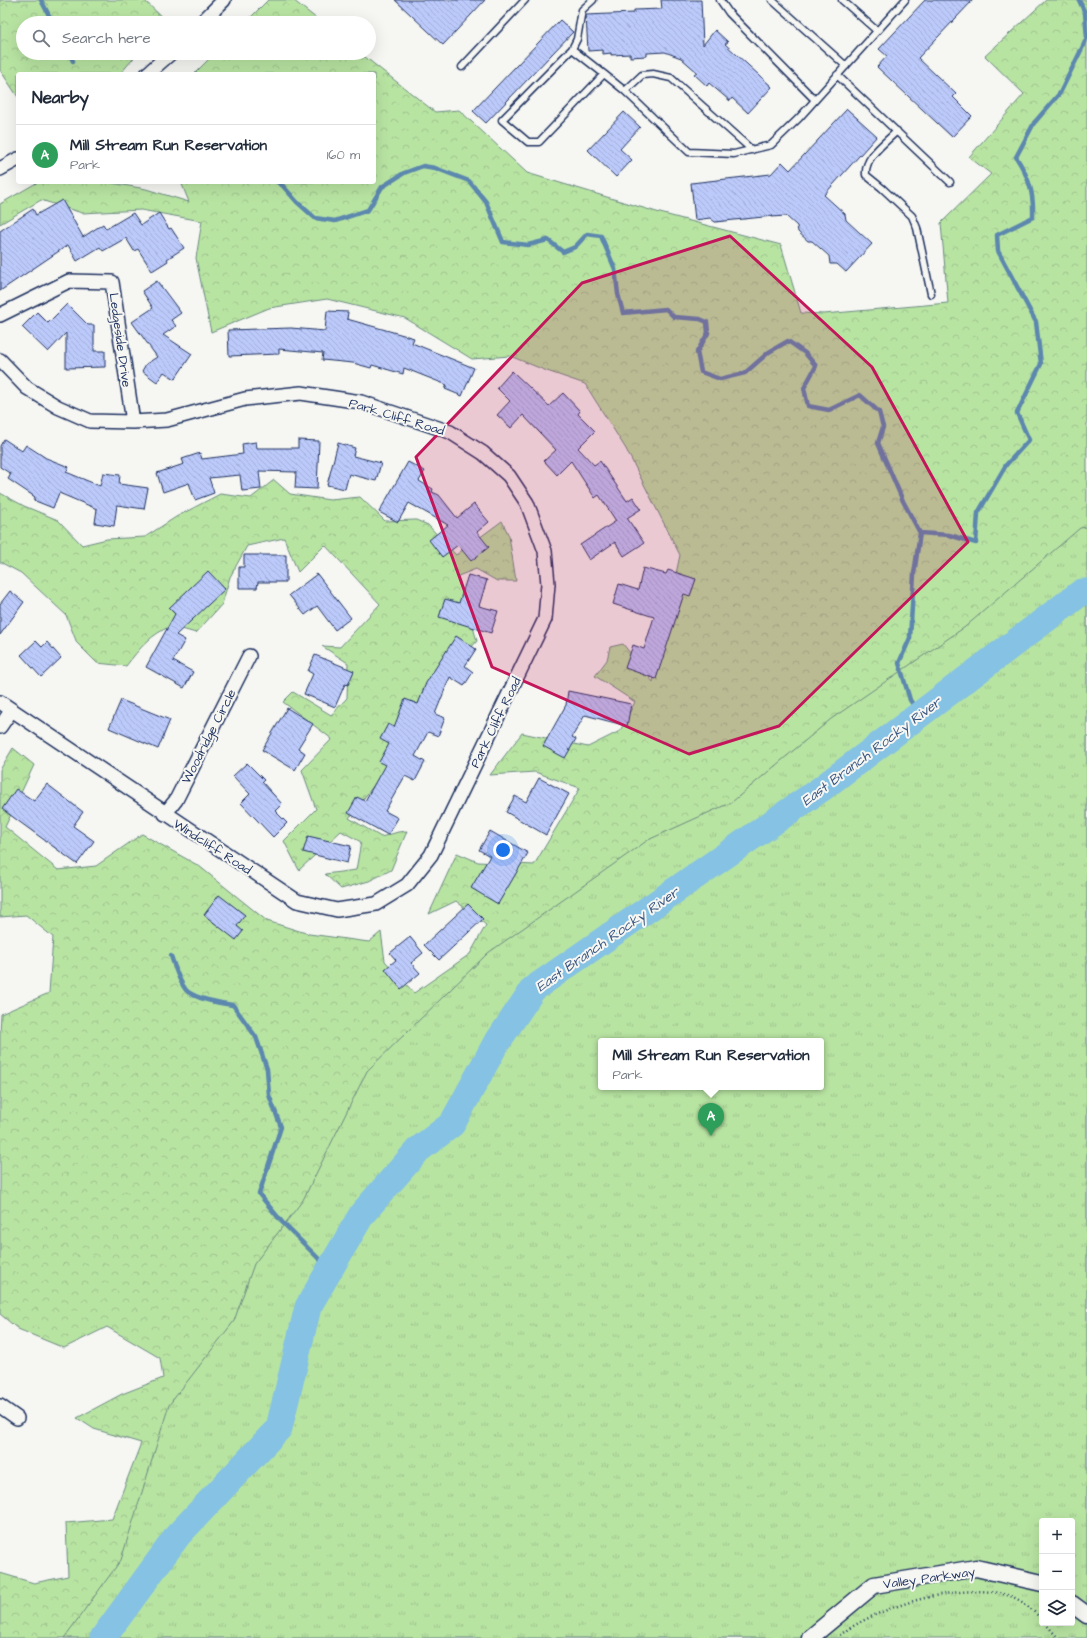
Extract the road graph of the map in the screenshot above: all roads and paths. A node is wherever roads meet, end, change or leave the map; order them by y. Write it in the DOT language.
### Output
graph roads {
  1 [pos="224,0"];
  2 [pos="525,0"];
  3 [pos="593,0"];
  4 [pos="720,0"];
  5 [pos="772,0"];
  6 [pos="842,0"];
  7 [pos="905,0"];
  8 [pos="208,16"];
  9 [pos="877,31"];
  10 [pos="572,49"];
  11 [pos="163,60"];
  12 [pos="846,66"];
  13 [pos="462,67"];
  14 [pos="149,72"];
  15 [pos="604,74"];
  16 [pos="837,75"];
  17 [pos="626,91"];
  18 [pos="815,100"];
  19 [pos="897,131"];
  20 [pos="752,150"];
  21 [pos="16,161"];
  22 [pos="0,170"];
  23 [pos="950,182"];
  24 [pos="931,294"];
  25 [pos="0,315"];
  26 [pos="0,360"];
  27 [pos="133,422"];
  28 [pos="249,656"];
  29 [pos="0,702"];
  30 [pos="11,711"];
  31 [pos="0,727"];
  32 [pos="165,814"];
  33 [pos="431,855"];
  34 [pos="0,1406"];
  35 [pos="17,1418"];
  36 [pos="1039,1582"];
  37 [pos="1075,1606"];
  38 [pos="1087,1615"];
  39 [pos="1039,1617"];
  40 [pos="1048,1626"];
  41 [pos="810,1638"];
  42 [pos="836,1638"];
  43 [pos="1058,1638"];
  1 -- 8 [label="street"];
  2 -- 13 [label="lane"];
  3 -- 10 [label="lane"];
  4 -- 18 [label="lane"];
  5 -- 12 [label="lane"];
  6 -- 9 [label="lane"];
  7 -- 9 [label="lane"];
  9 -- 12 [label="lane"];
  10 -- 15 [label="lane"];
  10 -- 15 [label="lane"];
  11 -- 14 [label="street"];
  12 -- 16 [label="lane"];
  15 -- 17 [label="lane"];
  16 -- 18 [label="lane"];
  16 -- 19 [label="lane"];
  17 -- 20 [label="lane"];
  17 -- 20 [label="lane"];
  18 -- 20 [label="lane"];
  19 -- 23 [label="lane"];
  19 -- 24 [label="lane"];
  21 -- 22 [label="street"];
  25 -- 27 [label="street, Ledgeside Drive"];
  26 -- 27 [label="street, Park Cliff Road"];
  27 -- 33 [label="street, Park Cliff Road"];
  28 -- 32 [label="street, Woodridge Circle"];
  29 -- 30 [label="street, Windcliff Road"];
  30 -- 31 [label="street"];
  30 -- 32 [label="street, Windcliff Road"];
  32 -- 33 [label="street, Windcliff Road"];
  34 -- 35 [label="street"];
  36 -- 41 [label="street, Valley Parkway"];
  37 -- 38 [label="street"];
  39 -- 42 [label="path"];
  40 -- 43 [label="path"];
}
